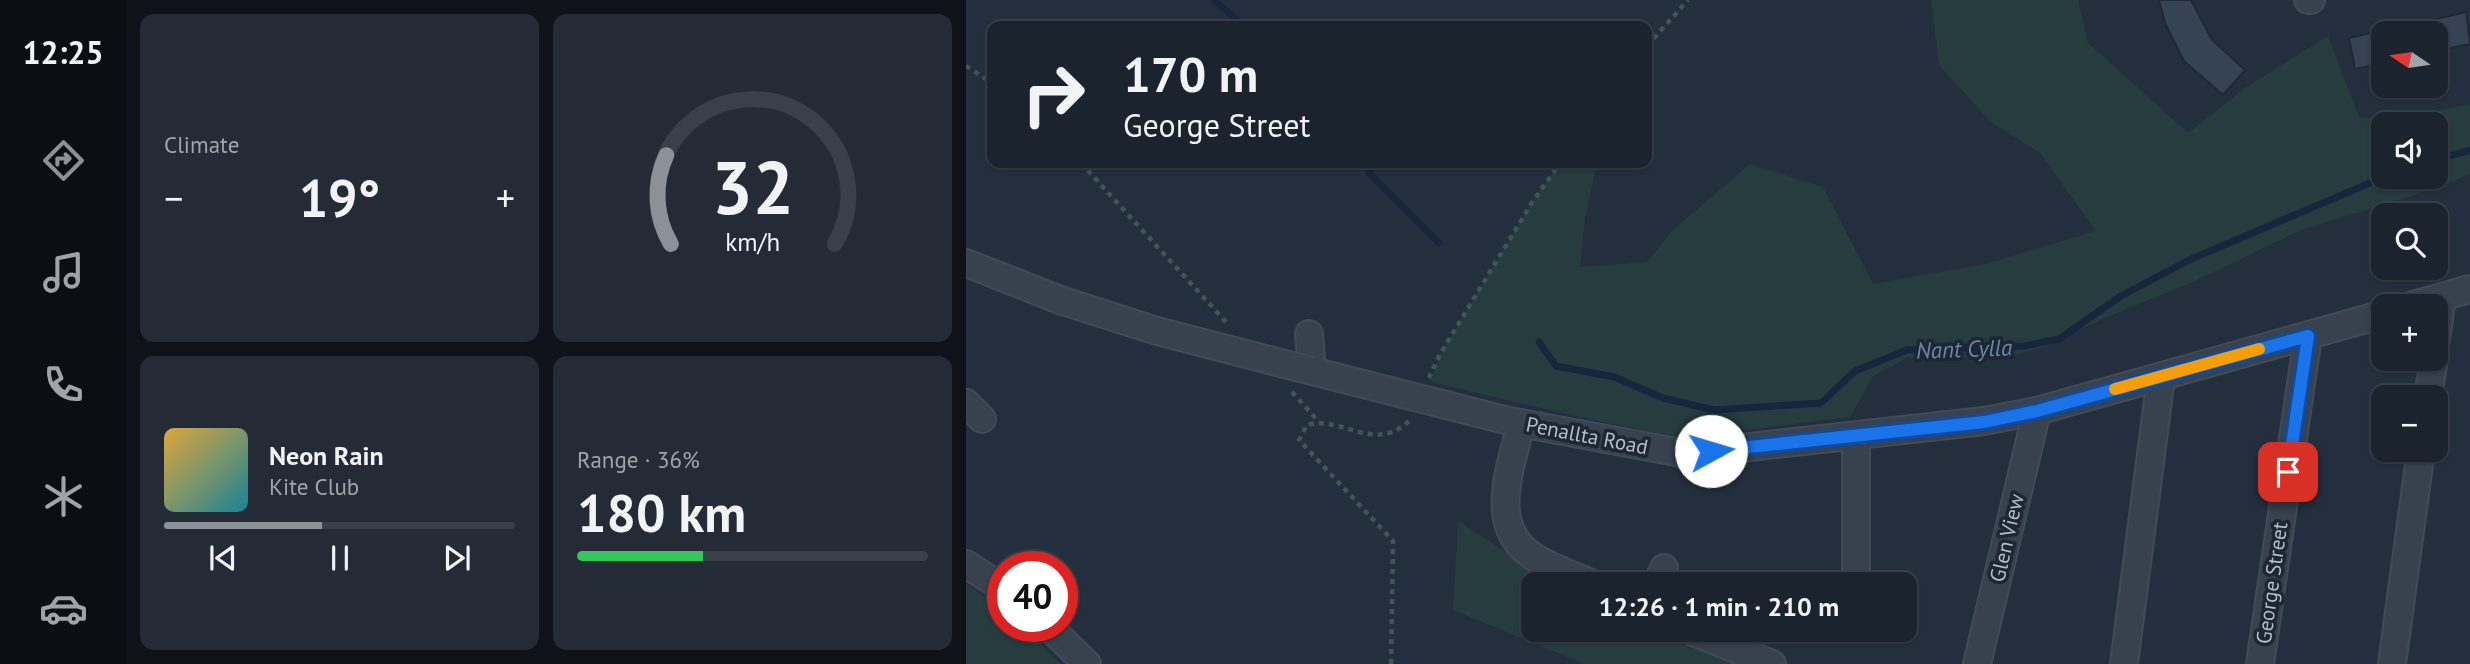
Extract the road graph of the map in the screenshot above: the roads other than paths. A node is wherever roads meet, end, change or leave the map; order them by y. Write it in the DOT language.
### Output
graph roads {
  1 [pos="966,263"];
  2 [pos="2470,289"];
  3 [pos="2448,295"];
  4 [pos="2371,318"];
  5 [pos="1309,334"];
  6 [pos="2308,336"];
  7 [pos="1312,371"];
  8 [pos="2161,377"];
  9 [pos="2037,411"];
  10 [pos="1521,423"];
  11 [pos="1856,436"];
  12 [pos="2419,462"];
  13 [pos="966,564"];
  14 [pos="1567,572"];
  15 [pos="1856,572"];
  16 [pos="987,578"];
  17 [pos="1064,642"];
  18 [pos="1718,642"];
  19 [pos="1087,664"];
  20 [pos="1772,664"];
  21 [pos="1977,664"];
  22 [pos="2124,664"];
  23 [pos="2260,664"];
  24 [pos="2392,664"];
  1 -- 7 [label="street, Penallta Road, bridge"];
  2 -- 3 [label="street"];
  4 -- 6 [label="street, Penallta Road"];
  5 -- 7 [label="street"];
  6 -- 8 [label="street, Penallta Road"];
  6 -- 23 [label="street, George Street"];
  7 -- 10 [label="street, Penallta Road"];
  8 -- 9 [label="street, Penallta Road"];
  8 -- 22 [label="street"];
  9 -- 11 [label="street, Penallta Road"];
  9 -- 21 [label="street, Glen View"];
  10 -- 11 [label="street, Penallta Road"];
  10 -- 14 [label="street"];
  11 -- 15 [label="street"];
  12 -- 24 [label="street"];
  13 -- 16 [label="street"];
  17 -- 19 [label="street"];
  18 -- 20 [label="street"];
}
